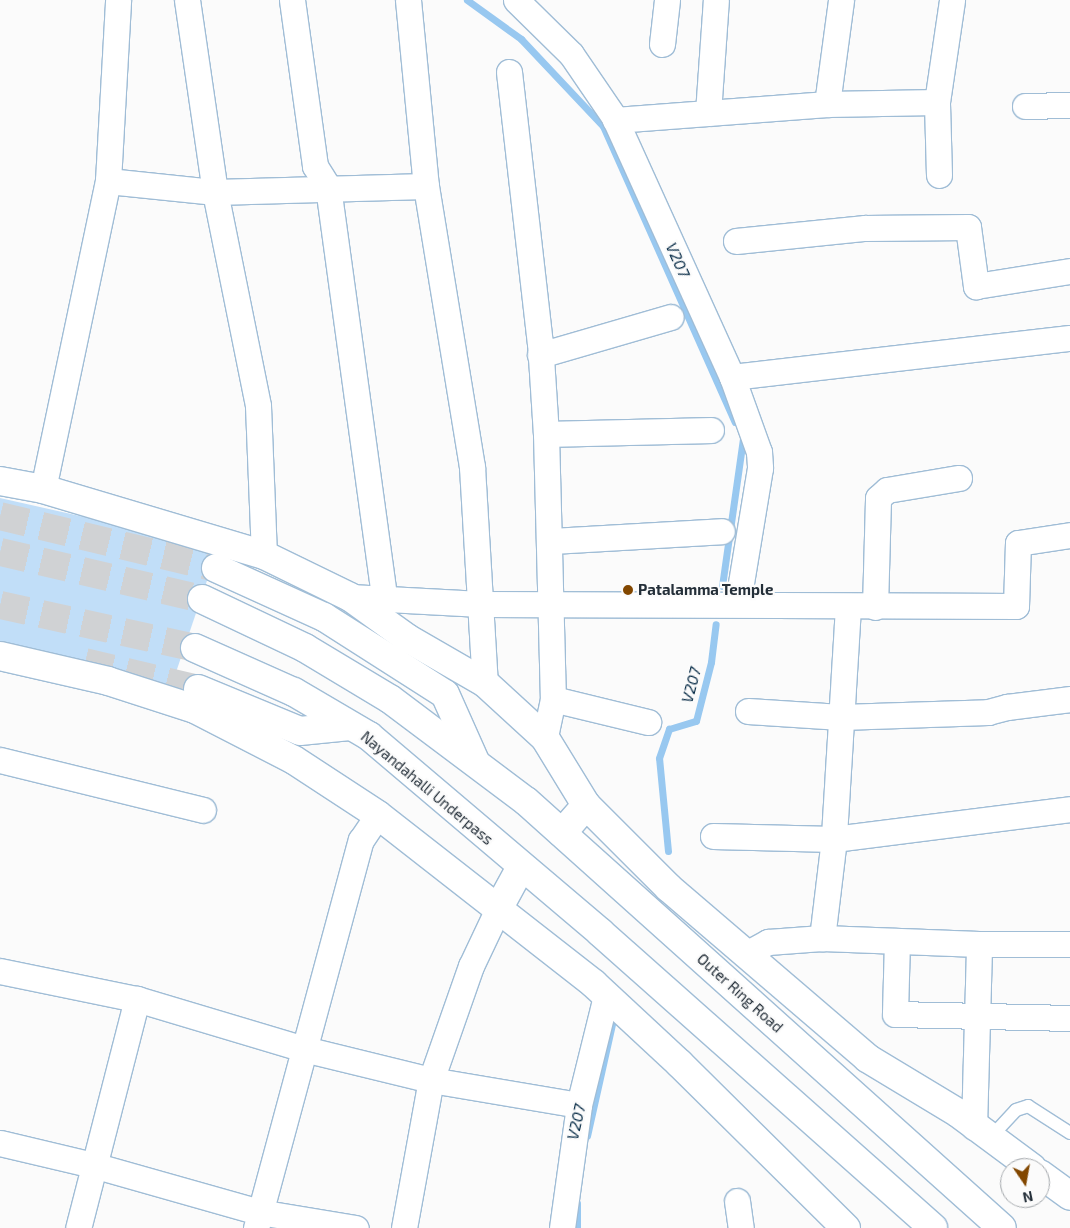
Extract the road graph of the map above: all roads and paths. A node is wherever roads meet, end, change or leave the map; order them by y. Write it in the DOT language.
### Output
graph roads {
  1 [pos="118,0"];
  2 [pos="187,0"];
  3 [pos="292,0"];
  4 [pos="408,0"];
  5 [pos="516,0"];
  6 [pos="667,0"];
  7 [pos="716,0"];
  8 [pos="841,0"];
  9 [pos="952,0"];
  10 [pos="662,44"];
  11 [pos="508,72"];
  12 [pos="937,102"];
  13 [pos="827,104"];
  14 [pos="1070,105"];
  15 [pos="1026,106"];
  16 [pos="708,113"];
  17 [pos="615,120"];
  18 [pos="939,175"];
  19 [pos="108,181"];
  20 [pos="426,186"];
  21 [pos="328,187"];
  22 [pos="215,192"];
  23 [pos="736,241"];
  24 [pos="1070,271"];
  25 [pos="672,318"];
  26 [pos="1070,338"];
  27 [pos="540,355"];
  28 [pos="732,377"];
  29 [pos="711,430"];
  30 [pos="546,434"];
  31 [pos="959,478"];
  32 [pos="0,481"];
  33 [pos="43,489"];
  34 [pos="722,531"];
  35 [pos="1070,535"];
  36 [pos="551,541"];
  37 [pos="264,555"];
  38 [pos="216,568"];
  39 [pos="740,589"];
  40 [pos="350,597"];
  41 [pos="202,598"];
  42 [pos="384,598"];
  43 [pos="481,604"];
  44 [pos="552,605"];
  45 [pos="848,607"];
  46 [pos="875,607"];
  47 [pos="194,648"];
  48 [pos="0,656"];
  49 [pos="485,683"];
  50 [pos="198,689"];
  51 [pos="553,699"];
  52 [pos="1070,699"];
  53 [pos="748,711"];
  54 [pos="841,717"];
  55 [pos="648,722"];
  56 [pos="350,726"];
  57 [pos="545,738"];
  58 [pos="0,760"];
  59 [pos="475,761"];
  60 [pos="586,805"];
  61 [pos="1070,809"];
  62 [pos="203,810"];
  63 [pos="378,815"];
  64 [pos="562,833"];
  65 [pos="712,836"];
  66 [pos="834,838"];
  67 [pos="521,867"];
  68 [pos="497,911"];
  69 [pos="822,938"];
  70 [pos="897,941"];
  71 [pos="979,944"];
  72 [pos="1070,944"];
  73 [pos="748,952"];
  74 [pos="0,971"];
  75 [pos="137,999"];
  76 [pos="614,1003"];
  77 [pos="979,1014"];
  78 [pos="1070,1018"];
  79 [pos="304,1049"];
  80 [pos="431,1080"];
  81 [pos="579,1105"];
  82 [pos="982,1132"];
  83 [pos="1070,1133"];
  84 [pos="0,1142"];
  85 [pos="1018,1158"];
  86 [pos="93,1165"];
  87 [pos="1050,1181"];
  88 [pos="1070,1194"];
  89 [pos="737,1201"];
  90 [pos="258,1220"];
  91 [pos="78,1228"];
  92 [pos="356,1228"];
  93 [pos="404,1228"];
  94 [pos="562,1228"];
  95 [pos="741,1228"];
  96 [pos="846,1228"];
  97 [pos="933,1228"];
  98 [pos="1002,1228"];
  1 -- 19 [label="street"];
  2 -- 22 [label="street"];
  3 -- 21 [label="street"];
  4 -- 20 [label="street"];
  5 -- 17 [label="street"];
  6 -- 10 [label="street"];
  7 -- 16 [label="street"];
  8 -- 13 [label="street"];
  9 -- 12 [label="street"];
  11 -- 27 [label="street"];
  12 -- 13 [label="street"];
  12 -- 18 [label="street"];
  13 -- 16 [label="street"];
  14 -- 15 [label="street"];
  16 -- 17 [label="street"];
  17 -- 28 [label="street"];
  19 -- 22 [label="street"];
  19 -- 33 [label="street"];
  20 -- 21 [label="street"];
  20 -- 43 [label="street"];
  21 -- 22 [label="street"];
  21 -- 42 [label="street"];
  22 -- 37 [label="street"];
  23 -- 24 [label="street"];
  25 -- 27 [label="street"];
  26 -- 28 [label="street"];
  27 -- 30 [label="street"];
  28 -- 39 [label="street"];
  29 -- 30 [label="street"];
  30 -- 36 [label="street"];
  31 -- 46 [label="street"];
  32 -- 33 [label="main road"];
  33 -- 37 [label="main road"];
  34 -- 36 [label="street"];
  35 -- 46 [label="street"];
  36 -- 44 [label="street"];
  37 -- 40 [label="main road"];
  38 -- 59 [label="main road"];
  40 -- 42 [label="street"];
  40 -- 49 [label="main road"];
  41 -- 59 [label="main road"];
  42 -- 43 [label="street"];
  43 -- 44 [label="street"];
  43 -- 49 [label="street"];
  44 -- 45 [label="street"];
  44 -- 51 [label="street"];
  45 -- 46 [label="street"];
  45 -- 54 [label="street"];
  47 -- 56 [label="main road, Nayandahalli Underpass"];
  48 -- 63 [label="main road"];
  49 -- 57 [label="main road"];
  50 -- 56 [label="main road"];
  51 -- 55 [label="street"];
  51 -- 57 [label="street"];
  52 -- 54 [label="street"];
  53 -- 54 [label="street"];
  54 -- 66 [label="street"];
  56 -- 67 [label="main road, Nayandahalli Underpass"];
  57 -- 60 [label="main road"];
  58 -- 62 [label="street"];
  59 -- 64 [label="main road, Outer Ring Road"];
  60 -- 64 [label="main road"];
  60 -- 73 [label="main road"];
  61 -- 66 [label="street"];
  63 -- 68 [label="main road"];
  63 -- 79 [label="street"];
  64 -- 98 [label="main road, Outer Ring Road"];
  65 -- 66 [label="street"];
  66 -- 69 [label="street"];
  67 -- 68 [label="main road"];
  67 -- 97 [label="main road"];
  68 -- 76 [label="main road"];
  68 -- 80 [label="street"];
  69 -- 70 [label="street"];
  69 -- 73 [label="street"];
  70 -- 71 [label="street"];
  70 -- 77 [label="street"];
  71 -- 72 [label="street"];
  71 -- 77 [label="street"];
  73 -- 82 [label="main road"];
  74 -- 75 [label="street"];
  75 -- 79 [label="street"];
  75 -- 86 [label="street"];
  76 -- 81 [label="street"];
  76 -- 96 [label="main road"];
  77 -- 78 [label="street"];
  77 -- 82 [label="street"];
  79 -- 80 [label="street"];
  79 -- 90 [label="street"];
  80 -- 81 [label="street"];
  80 -- 93 [label="street"];
  81 -- 94 [label="street"];
  82 -- 83 [label="lane"];
  82 -- 85 [label="main road"];
  84 -- 86 [label="street"];
  86 -- 90 [label="street"];
  86 -- 91 [label="street"];
  87 -- 88 [label="main road"];
  89 -- 95 [label="street"];
  90 -- 92 [label="street"];
}
